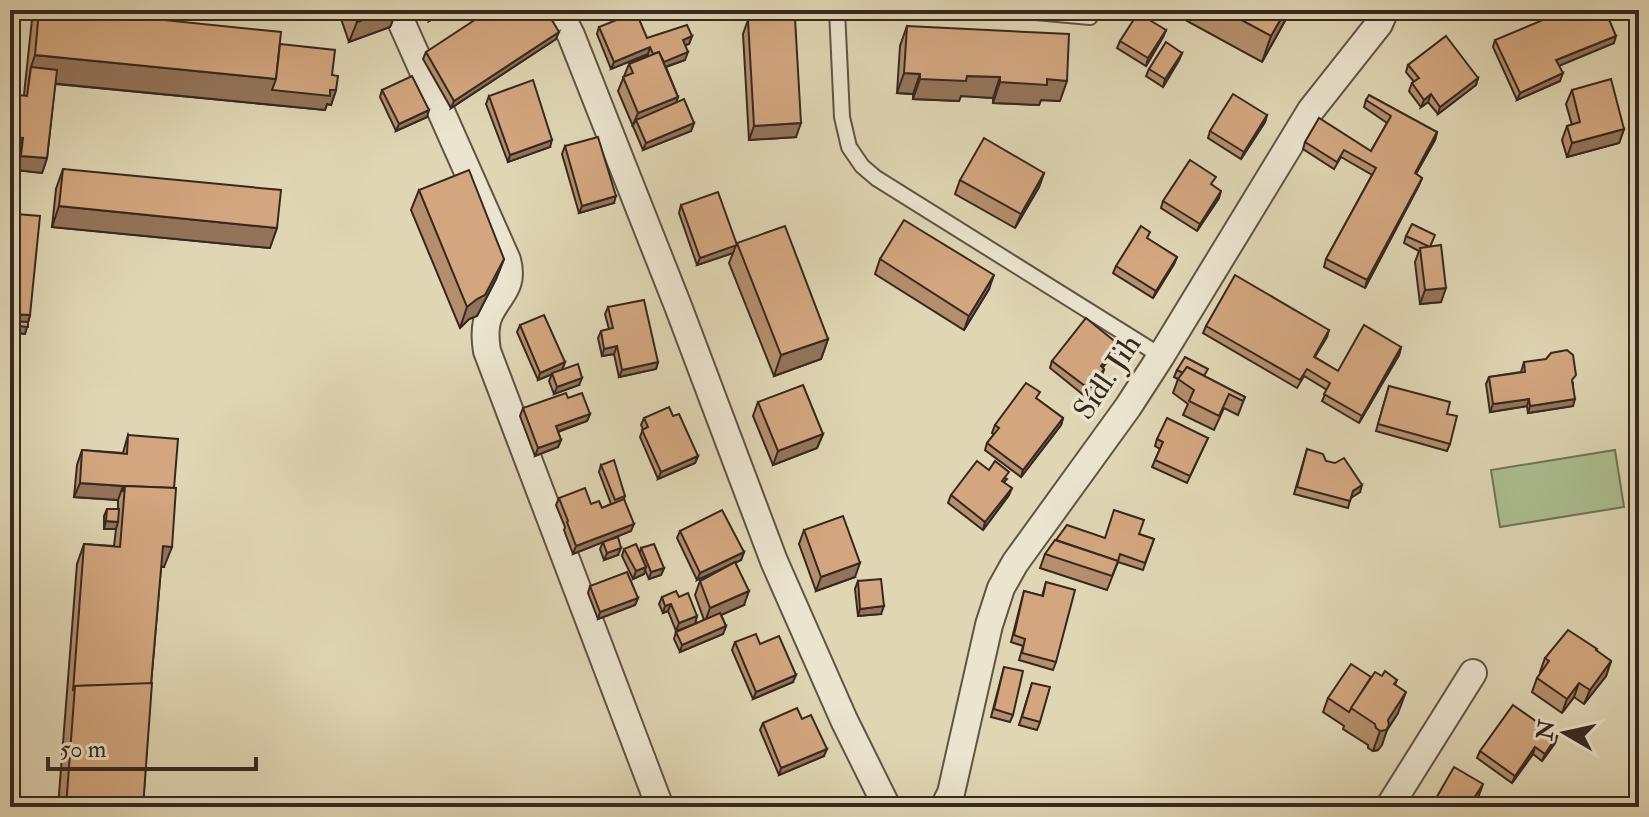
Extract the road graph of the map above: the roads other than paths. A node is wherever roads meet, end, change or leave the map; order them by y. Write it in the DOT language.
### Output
graph roads {
  1 [pos="396,10"];
  2 [pos="558,10"];
  3 [pos="837,10"];
  4 [pos="1013,10"];
  5 [pos="1089,10"];
  6 [pos="1385,10"];
  7 [pos="1161,356"];
  8 [pos="1473,673"];
  9 [pos="660,807"];
  10 [pos="887,807"];
  11 [pos="944,807"];
  12 [pos="1389,807"];
  1 -- 9 [label="street"];
  2 -- 10 [label="street"];
  3 -- 7 [label="lane"];
  4 -- 5 [label="lane"];
  6 -- 7 [label="street, Sídl. Jih"];
  7 -- 11 [label="street, Sídl. Jih"];
  8 -- 12 [label="street"];
}
